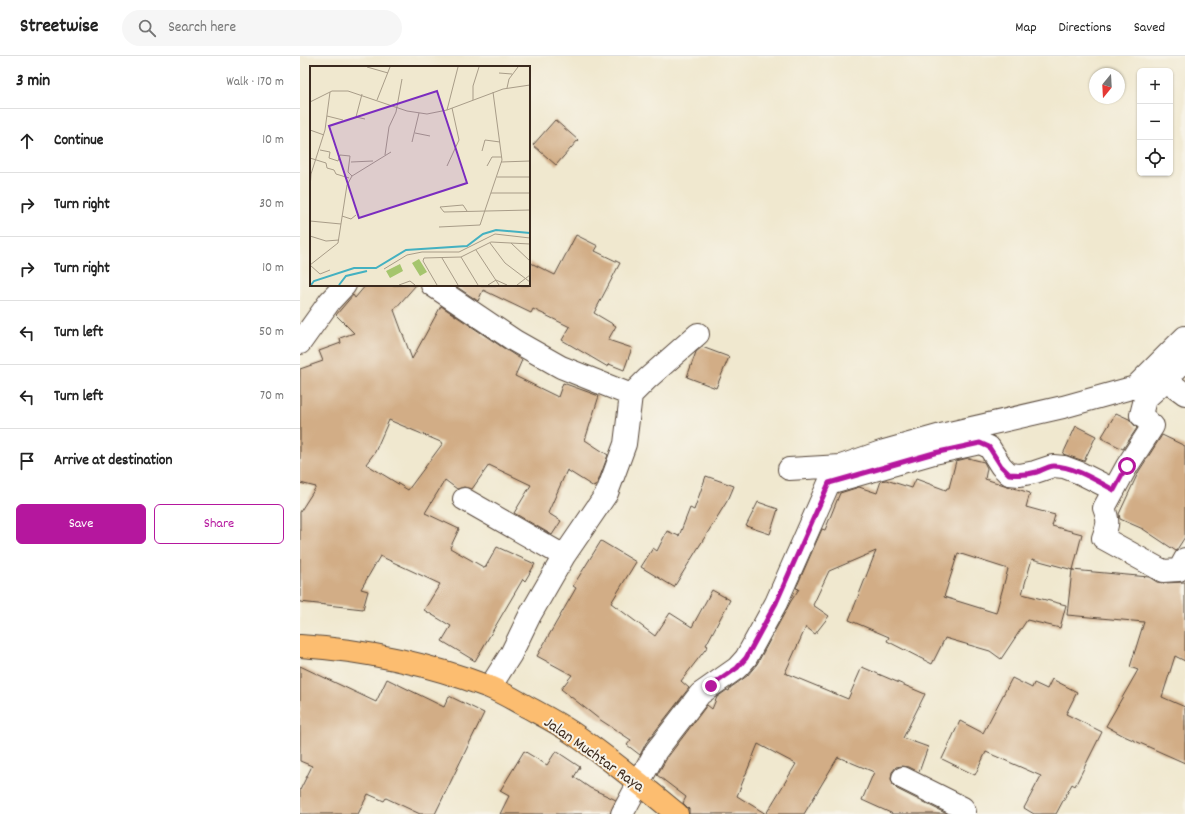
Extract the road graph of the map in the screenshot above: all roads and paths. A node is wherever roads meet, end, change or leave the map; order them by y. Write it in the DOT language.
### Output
graph roads {
  1 [pos="344,286"];
  2 [pos="433,286"];
  3 [pos="698,334"];
  4 [pos="1185,337"];
  5 [pos="300,343"];
  6 [pos="1185,356"];
  7 [pos="1166,380"];
  8 [pos="1140,393"];
  9 [pos="1185,394"];
  10 [pos="631,395"];
  11 [pos="789,470"];
  12 [pos="840,473"];
  13 [pos="1114,490"];
  14 [pos="464,499"];
  15 [pos="564,556"];
  16 [pos="1185,559"];
  17 [pos="300,646"];
  18 [pos="488,687"];
  19 [pos="903,778"];
  20 [pos="639,782"];
  21 [pos="622,814"];
  22 [pos="677,814"];
  23 [pos="965,814"];
  1 -- 5 [label="street"];
  2 -- 10 [label="street"];
  3 -- 10 [label="street"];
  4 -- 8 [label="street"];
  6 -- 7 [label="street"];
  7 -- 8 [label="street"];
  7 -- 9 [label="street"];
  8 -- 12 [label="street"];
  8 -- 13 [label="street"];
  10 -- 15 [label="street"];
  11 -- 12 [label="street"];
  12 -- 13 [label="street"];
  12 -- 20 [label="street"];
  13 -- 16 [label="street"];
  14 -- 15 [label="street"];
  15 -- 18 [label="street"];
  17 -- 18 [label="highway, Jalan Muchtar Raya"];
  18 -- 20 [label="highway, Jalan Muchtar Raya"];
  19 -- 23 [label="street"];
  20 -- 21 [label="street"];
  20 -- 22 [label="highway, Jalan Muchtar Raya"];
}
